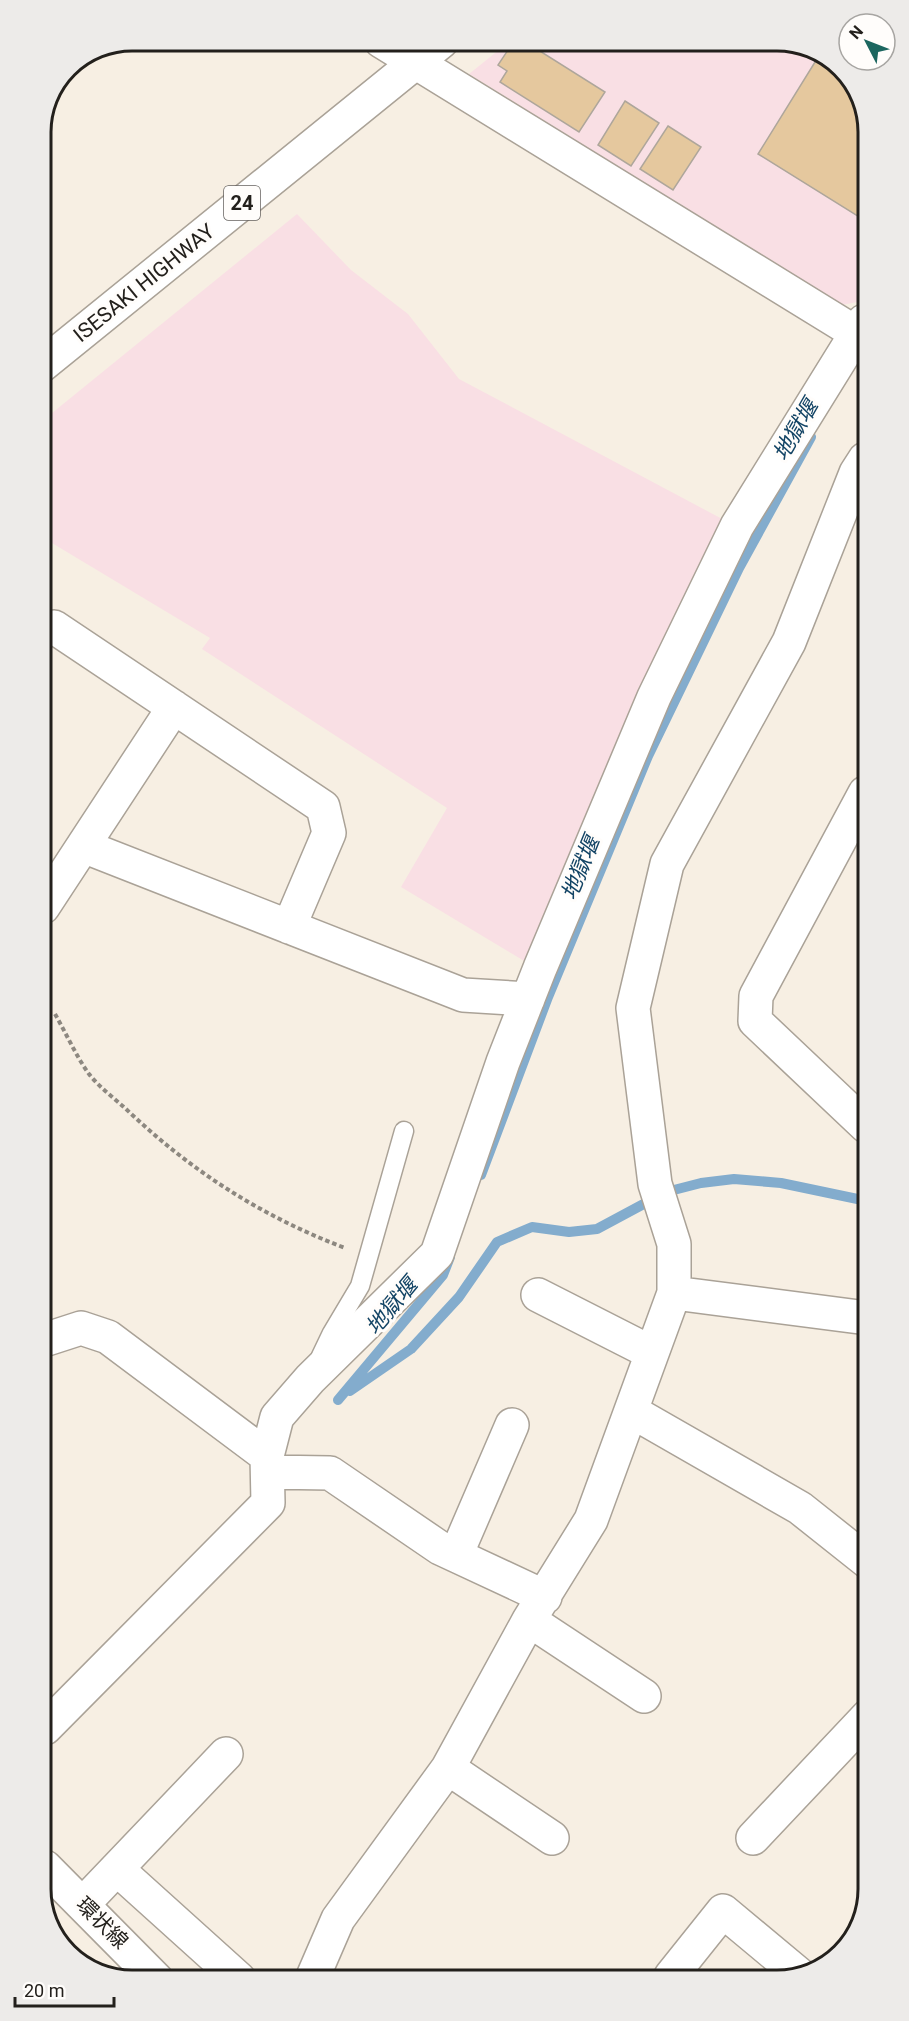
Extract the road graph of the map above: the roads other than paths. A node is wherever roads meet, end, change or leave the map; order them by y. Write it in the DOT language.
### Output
graph roads {
  1 [pos="398,51"];
  2 [pos="430,51"];
  3 [pos="416,62"];
  4 [pos="858,326"];
  5 [pos="858,330"];
  6 [pos="51,358"];
  7 [pos="858,470"];
  8 [pos="51,628"];
  9 [pos="174,707"];
  10 [pos="858,829"];
  11 [pos="82,846"];
  12 [pos="51,884"];
  13 [pos="289,927"];
  14 [pos="528,999"];
  15 [pos="858,1118"];
  16 [pos="404,1131"];
  17 [pos="674,1293"];
  18 [pos="538,1295"];
  19 [pos="858,1317"];
  20 [pos="51,1338"];
  21 [pos="652,1353"];
  22 [pos="309,1379"];
  23 [pos="631,1411"];
  24 [pos="512,1425"];
  25 [pos="268,1464"];
  26 [pos="858,1554"];
  27 [pos="456,1555"];
  28 [pos="537,1609"];
  29 [pos="644,1696"];
  30 [pos="51,1722"];
  31 [pos="858,1727"];
  32 [pos="226,1754"];
  33 [pos="448,1768"];
  34 [pos="552,1838"];
  35 [pos="753,1838"];
  36 [pos="117,1869"];
  37 [pos="51,1873"];
  38 [pos="83,1904"];
  39 [pos="792,1968"];
  40 [pos="147,1970"];
  41 [pos="227,1970"];
  42 [pos="316,1970"];
  43 [pos="677,1970"];
  1 -- 3 [label="street"];
  2 -- 3 [label="street, ISESAKI HIGHWAY / 24"];
  3 -- 4 [label="street"];
  3 -- 6 [label="street, ISESAKI HIGHWAY / 24"];
  5 -- 14 [label="street"];
  7 -- 17 [label="street"];
  8 -- 9 [label="street"];
  9 -- 11 [label="street"];
  9 -- 13 [label="street"];
  10 -- 15 [label="street"];
  11 -- 12 [label="street"];
  11 -- 13 [label="street"];
  13 -- 14 [label="street"];
  14 -- 22 [label="street"];
  16 -- 22 [label="lane"];
  17 -- 19 [label="street"];
  17 -- 21 [label="street"];
  18 -- 21 [label="street"];
  20 -- 25 [label="street"];
  21 -- 23 [label="street"];
  22 -- 25 [label="street"];
  23 -- 26 [label="street"];
  23 -- 28 [label="street"];
  24 -- 27 [label="street"];
  25 -- 27 [label="street"];
  25 -- 30 [label="street"];
  27 -- 28 [label="street"];
  28 -- 29 [label="street"];
  28 -- 33 [label="street"];
  31 -- 35 [label="street"];
  32 -- 36 [label="street"];
  33 -- 34 [label="street"];
  33 -- 42 [label="street"];
  36 -- 38 [label="street"];
  36 -- 41 [label="street"];
  37 -- 38 [label="street, 環状線"];
  38 -- 40 [label="street, 環状線"];
  39 -- 43 [label="street"];
}
